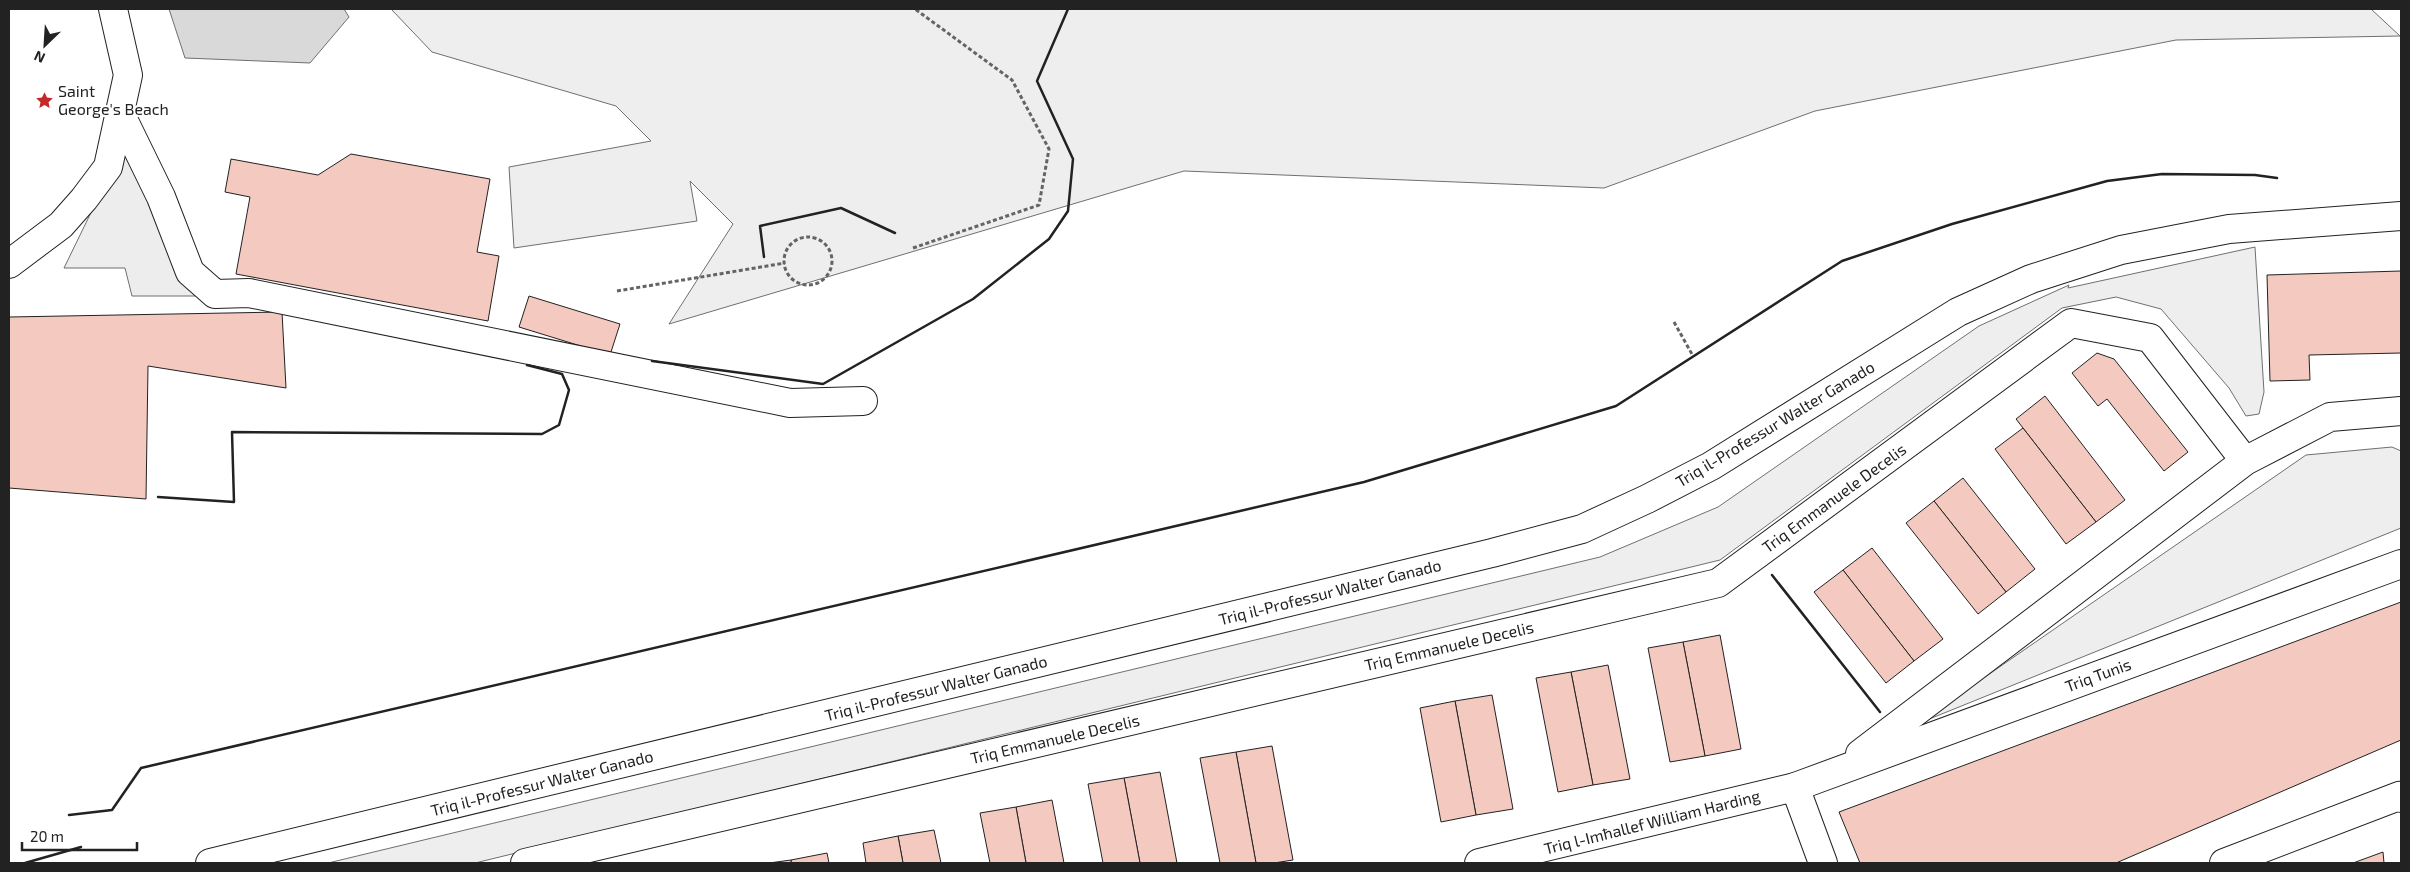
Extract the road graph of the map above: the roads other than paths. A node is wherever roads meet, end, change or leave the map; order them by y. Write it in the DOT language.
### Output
graph roads {
  1 [pos="113,9"];
  2 [pos="120,113"];
  3 [pos="2401,216"];
  4 [pos="9,264"];
  5 [pos="863,402"];
  6 [pos="2401,411"];
  7 [pos="2244,461"];
  8 [pos="2401,564"];
  9 [pos="1837,771"];
  10 [pos="1795,788"];
  11 [pos="2401,798"];
  12 [pos="210,863"];
  13 [pos="525,863"];
  14 [pos="1479,863"];
  15 [pos="1823,863"];
  16 [pos="2224,863"];
  1 -- 2 [label="street"];
  2 -- 4 [label="street"];
  2 -- 5 [label="street"];
  3 -- 12 [label="street, Triq il-Professur Walter Ganado"];
  6 -- 7 [label="street"];
  7 -- 9 [label="street"];
  7 -- 13 [label="street, Triq Emmanuele Decelis"];
  8 -- 9 [label="street, Triq Tunis"];
  9 -- 10 [label="street, Triq Tunis"];
  10 -- 14 [label="street, Triq l-Imħallef William Harding"];
  10 -- 15 [label="street"];
  11 -- 16 [label="street"];
}
